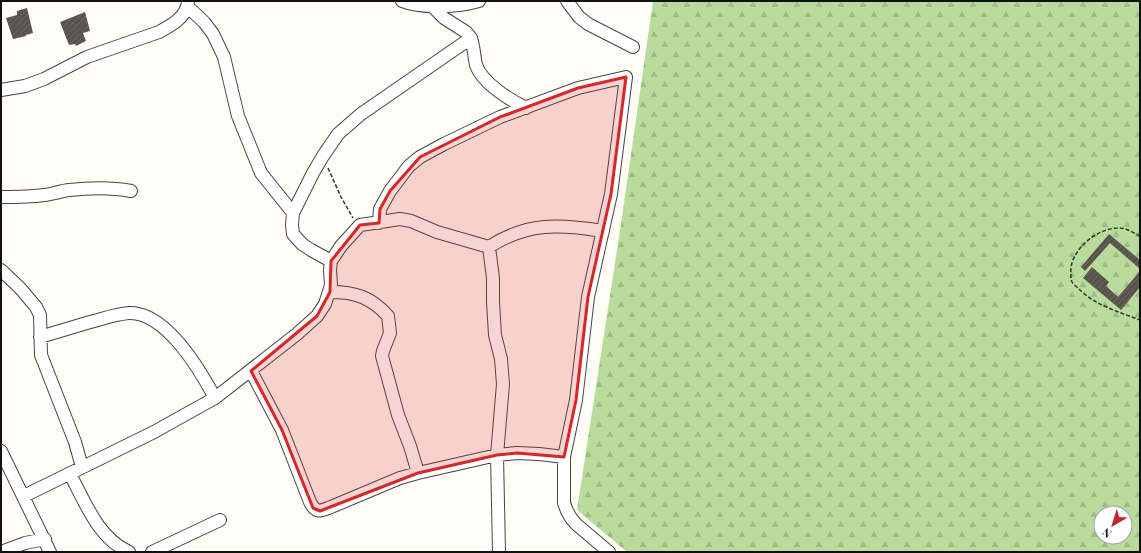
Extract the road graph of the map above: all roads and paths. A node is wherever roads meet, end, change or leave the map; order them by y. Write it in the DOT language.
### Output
graph roads {
  1 [pos="402,1"];
  2 [pos="479,1"];
  3 [pos="567,1"];
  4 [pos="188,4"];
  5 [pos="431,5"];
  6 [pos="471,38"];
  7 [pos="633,47"];
  8 [pos="1,90"];
  9 [pos="526,108"];
  10 [pos="323,156"];
  11 [pos="130,191"];
  12 [pos="1,197"];
  13 [pos="293,213"];
  14 [pos="379,223"];
  15 [pos="360,225"];
  16 [pos="603,231"];
  17 [pos="1140,236"];
  18 [pos="489,247"];
  19 [pos="331,261"];
  20 [pos="1,270"];
  21 [pos="330,292"];
  22 [pos="1140,320"];
  23 [pos="40,337"];
  24 [pos="251,371"];
  25 [pos="215,398"];
  26 [pos="2,454"];
  27 [pos="497,455"];
  28 [pos="564,458"];
  29 [pos="82,467"];
  30 [pos="418,473"];
  31 [pos="70,474"];
  32 [pos="24,496"];
  33 [pos="220,520"];
  34 [pos="44,540"];
  35 [pos="1,552"];
  36 [pos="50,552"];
  37 [pos="129,552"];
  38 [pos="152,552"];
  39 [pos="499,552"];
  40 [pos="609,552"];
  1 -- 5 [label="street"];
  2 -- 5 [label="street"];
  3 -- 7 [label="street"];
  4 -- 8 [label="street"];
  4 -- 13 [label="street"];
  5 -- 6 [label="street"];
  6 -- 9 [label="street"];
  6 -- 10 [label="street"];
  9 -- 14 [label="street"];
  9 -- 16 [label="street"];
  10 -- 13 [label="street"];
  10 -- 15 [label="path"];
  11 -- 12 [label="street"];
  13 -- 19 [label="street"];
  14 -- 15 [label="street"];
  14 -- 18 [label="street"];
  15 -- 19 [label="street"];
  16 -- 18 [label="street"];
  16 -- 28 [label="street"];
  17 -- 22 [label="path"];
  18 -- 27 [label="street"];
  19 -- 21 [label="street"];
  20 -- 23 [label="street"];
  21 -- 24 [label="street"];
  21 -- 30 [label="street"];
  23 -- 25 [label="street"];
  23 -- 29 [label="street"];
  24 -- 25 [label="street"];
  24 -- 30 [label="street"];
  25 -- 29 [label="street"];
  26 -- 32 [label="street"];
  27 -- 28 [label="street"];
  27 -- 30 [label="street"];
  27 -- 39 [label="street"];
  28 -- 40 [label="street"];
  29 -- 31 [label="street"];
  31 -- 32 [label="street"];
  31 -- 37 [label="street"];
  32 -- 34 [label="street"];
  33 -- 38 [label="street"];
  34 -- 35 [label="street"];
  34 -- 36 [label="street"];
}
